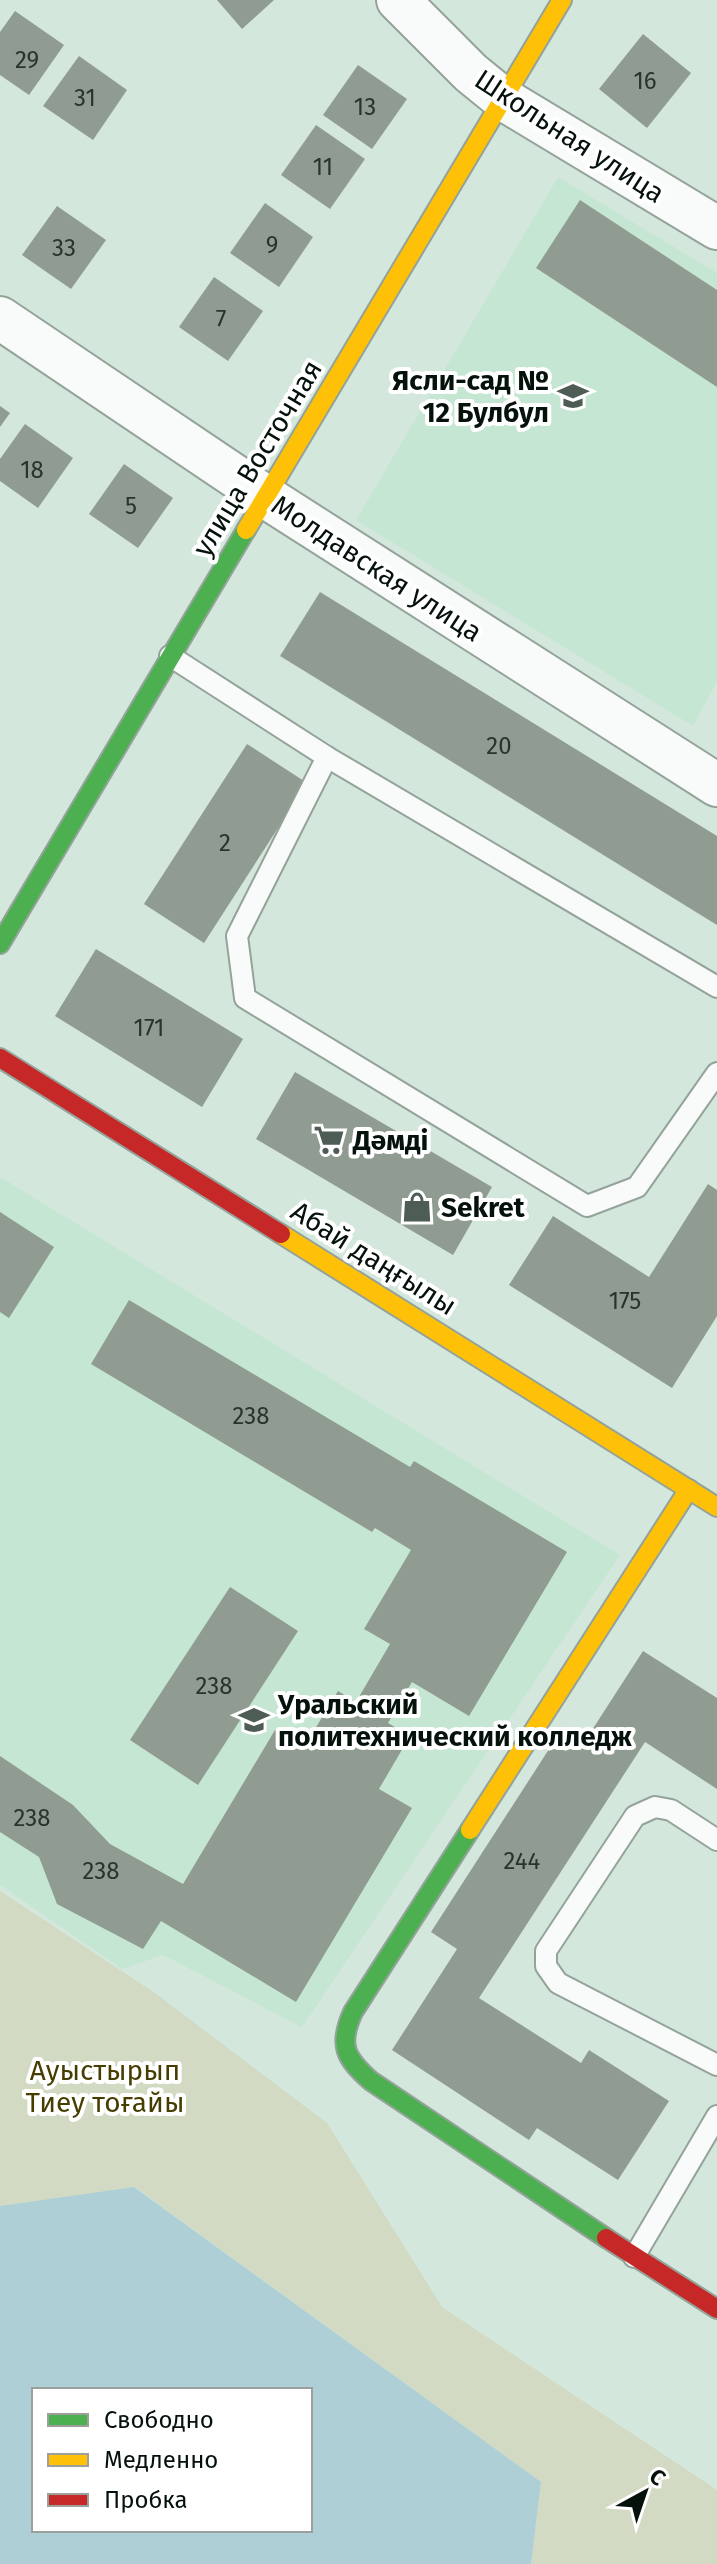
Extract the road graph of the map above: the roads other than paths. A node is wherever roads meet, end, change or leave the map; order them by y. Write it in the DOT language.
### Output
graph roads {
  1 [pos="398,0"];
  2 [pos="562,0"];
  3 [pos="503,99"];
  4 [pos="717,228"];
  5 [pos="0,318"];
  6 [pos="266,497"];
  7 [pos="170,656"];
  8 [pos="327,757"];
  9 [pos="717,785"];
  10 [pos="0,944"];
  11 [pos="717,987"];
  12 [pos="0,1058"];
  13 [pos="717,1073"];
  14 [pos="689,1489"];
  15 [pos="717,1507"];
  16 [pos="717,1840"];
  17 [pos="717,2065"];
  18 [pos="717,2116"];
  19 [pos="634,2257"];
  20 [pos="717,2309"];
  1 -- 3 [label="street, Школьная улица"];
  2 -- 3 [label="street, улица Восточная"];
  3 -- 4 [label="street, Школьная улица"];
  3 -- 6 [label="street, улица Восточная"];
  5 -- 6 [label="street, Молдавская улица"];
  6 -- 7 [label="street, улица Восточная"];
  6 -- 9 [label="street, Молдавская улица"];
  7 -- 8 [label="lane"];
  7 -- 10 [label="street, улица Восточная"];
  8 -- 11 [label="lane"];
  8 -- 13 [label="lane"];
  12 -- 14 [label="street, Абай даңғылы"];
  14 -- 15 [label="street, Абай даңғылы"];
  14 -- 19 [label="street"];
  16 -- 17 [label="lane"];
  18 -- 19 [label="lane"];
  19 -- 20 [label="street"];
}
